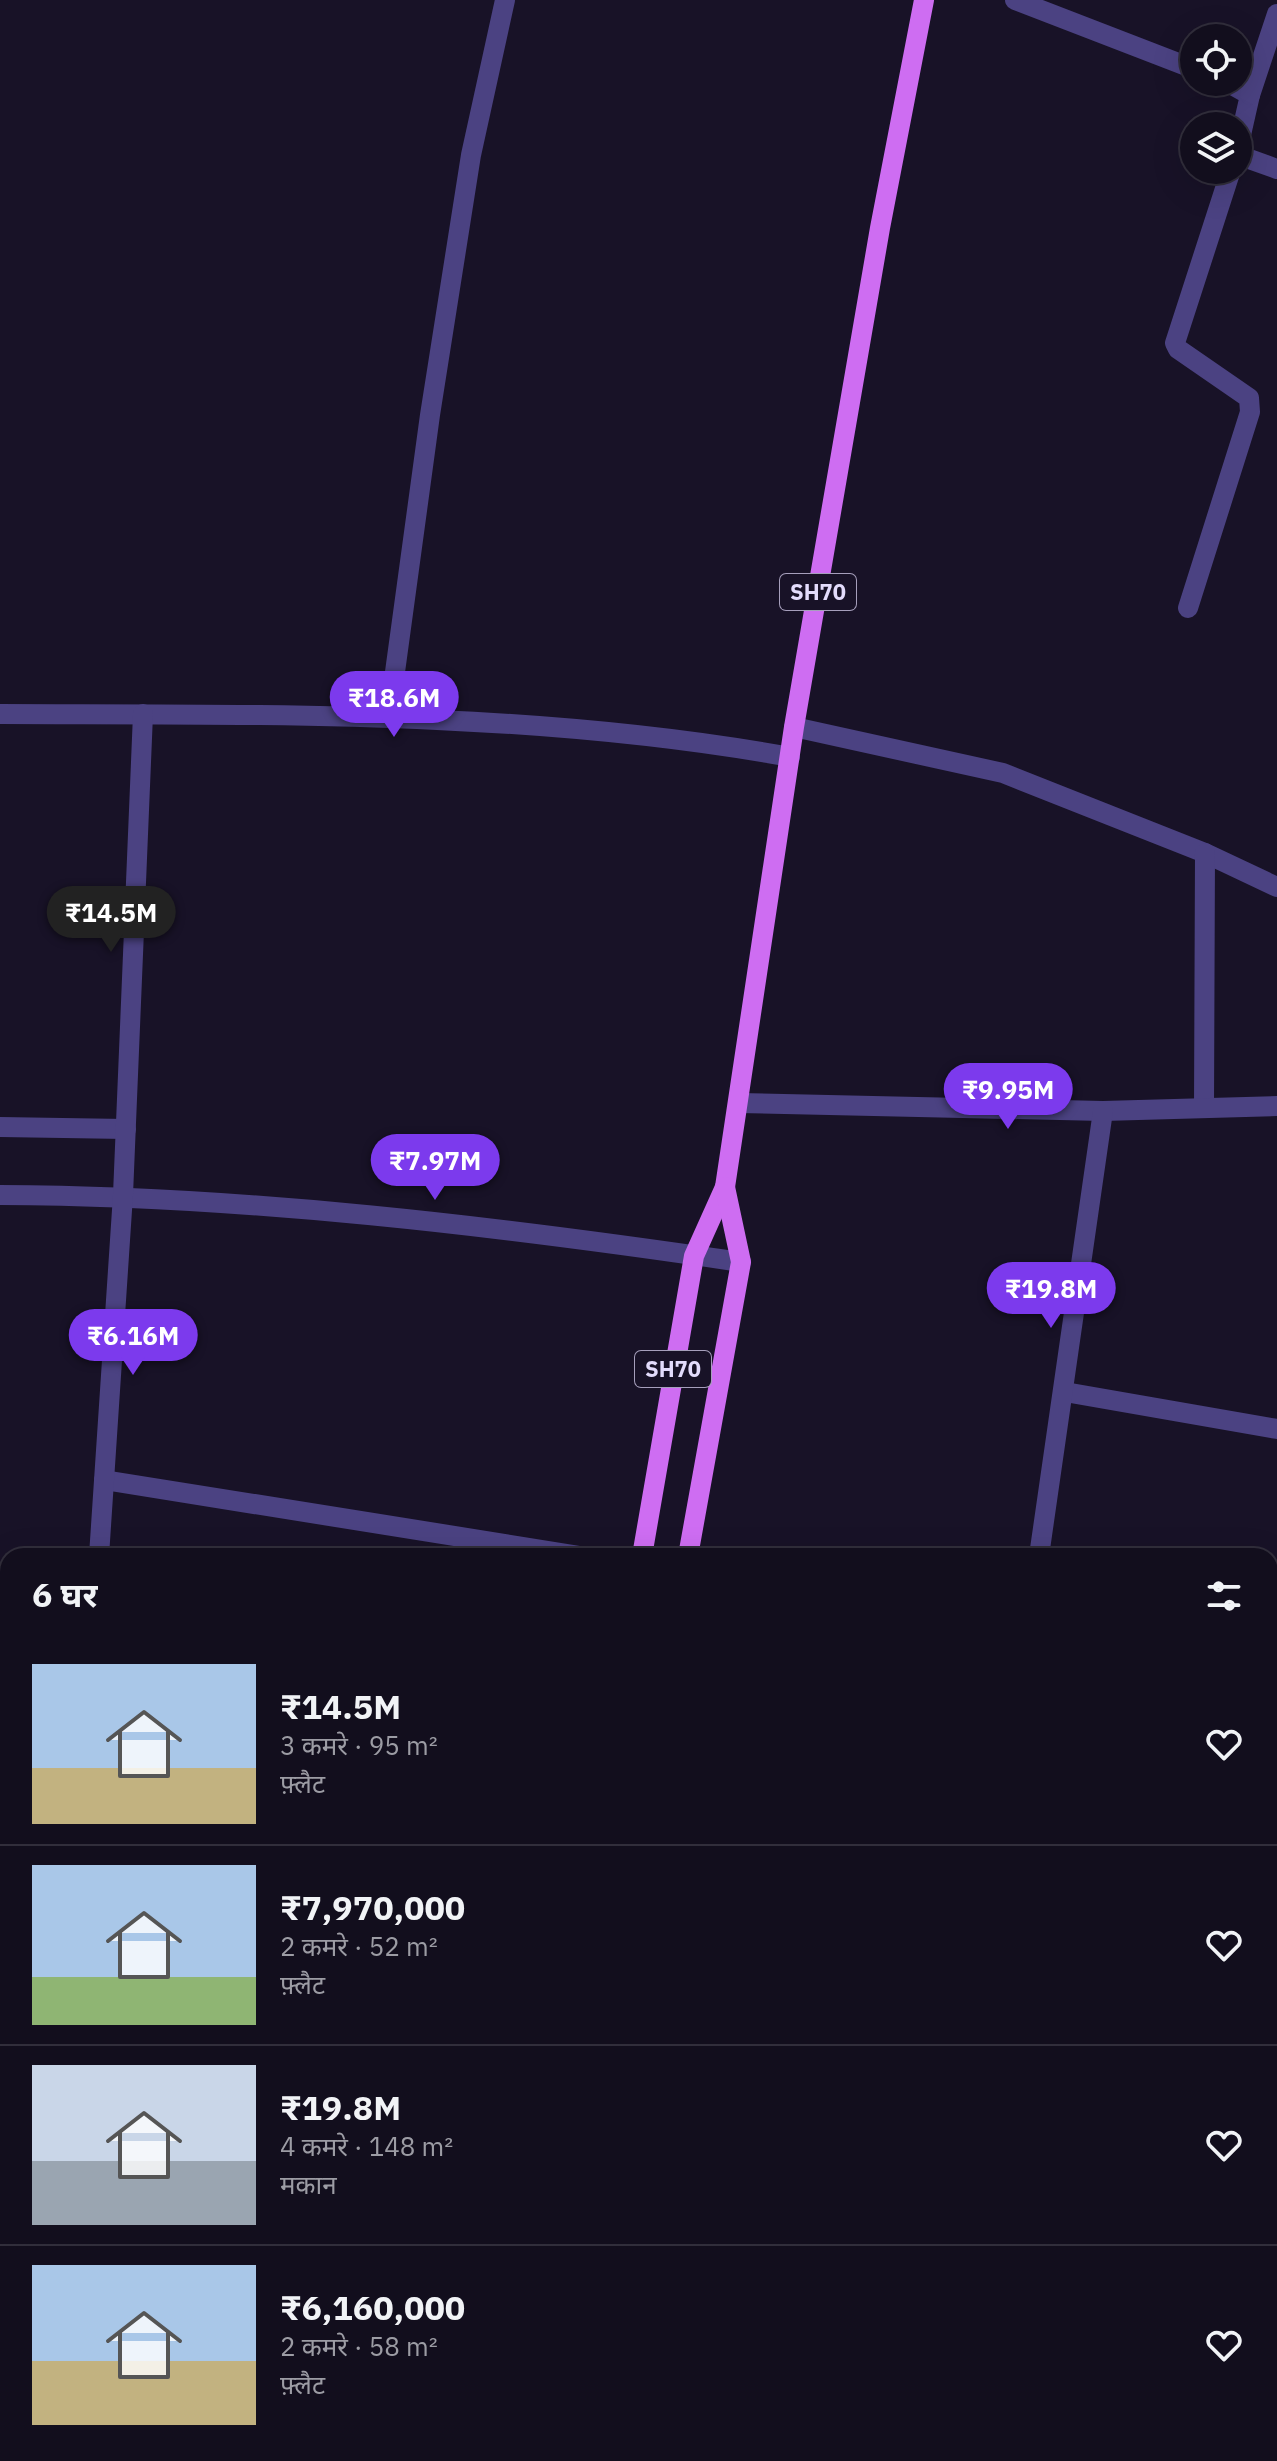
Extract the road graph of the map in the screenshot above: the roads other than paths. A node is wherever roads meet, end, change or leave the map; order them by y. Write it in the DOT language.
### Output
graph roads {
  1 [pos="505,0"];
  2 [pos="924,0"];
  3 [pos="1015,0"];
  4 [pos="1277,14"];
  5 [pos="1180,64"];
  6 [pos="1252,89"];
  7 [pos="1252,160"];
  8 [pos="1277,169"];
  9 [pos="1226,184"];
  10 [pos="1188,608"];
  11 [pos="0,714"];
  12 [pos="143,714"];
  13 [pos="389,716"];
  14 [pos="794,727"];
  15 [pos="790,757"];
  16 [pos="1205,853"];
  17 [pos="1277,887"];
  18 [pos="738,1103"];
  19 [pos="1277,1106"];
  20 [pos="1204,1107"];
  21 [pos="1103,1111"];
  22 [pos="0,1127"];
  23 [pos="126,1129"];
  24 [pos="725,1187"];
  25 [pos="0,1195"];
  26 [pos="123,1195"];
  27 [pos="694,1256"];
  28 [pos="741,1262"];
  29 [pos="1065,1392"];
  30 [pos="1277,1429"];
  31 [pos="104,1480"];
  32 [pos="100,1548"];
  33 [pos="530,1548"];
  34 [pos="643,1548"];
  35 [pos="689,1548"];
  36 [pos="1040,1548"];
  1 -- 13 [label="street"];
  2 -- 14 [label="main road, SH70"];
  3 -- 5 [label="street"];
  4 -- 6 [label="street"];
  7 -- 8 [label="street"];
  9 -- 10 [label="street"];
  11 -- 12 [label="street"];
  12 -- 13 [label="street"];
  12 -- 23 [label="street"];
  13 -- 15 [label="street"];
  14 -- 15 [label="main road, SH70"];
  14 -- 16 [label="street"];
  15 -- 18 [label="main road, SH70"];
  16 -- 17 [label="street"];
  16 -- 20 [label="street"];
  18 -- 21 [label="street"];
  18 -- 24 [label="main road, SH70"];
  19 -- 20 [label="street"];
  20 -- 21 [label="street"];
  21 -- 29 [label="street"];
  22 -- 23 [label="street"];
  23 -- 26 [label="street"];
  24 -- 27 [label="main road, SH70"];
  24 -- 28 [label="main road, SH70"];
  25 -- 26 [label="street"];
  26 -- 27 [label="street"];
  26 -- 31 [label="street"];
  27 -- 28 [label="street"];
  27 -- 34 [label="main road, SH70"];
  28 -- 35 [label="main road, SH70"];
  29 -- 30 [label="street"];
  29 -- 36 [label="street"];
  31 -- 32 [label="street"];
  31 -- 33 [label="street"];
}
